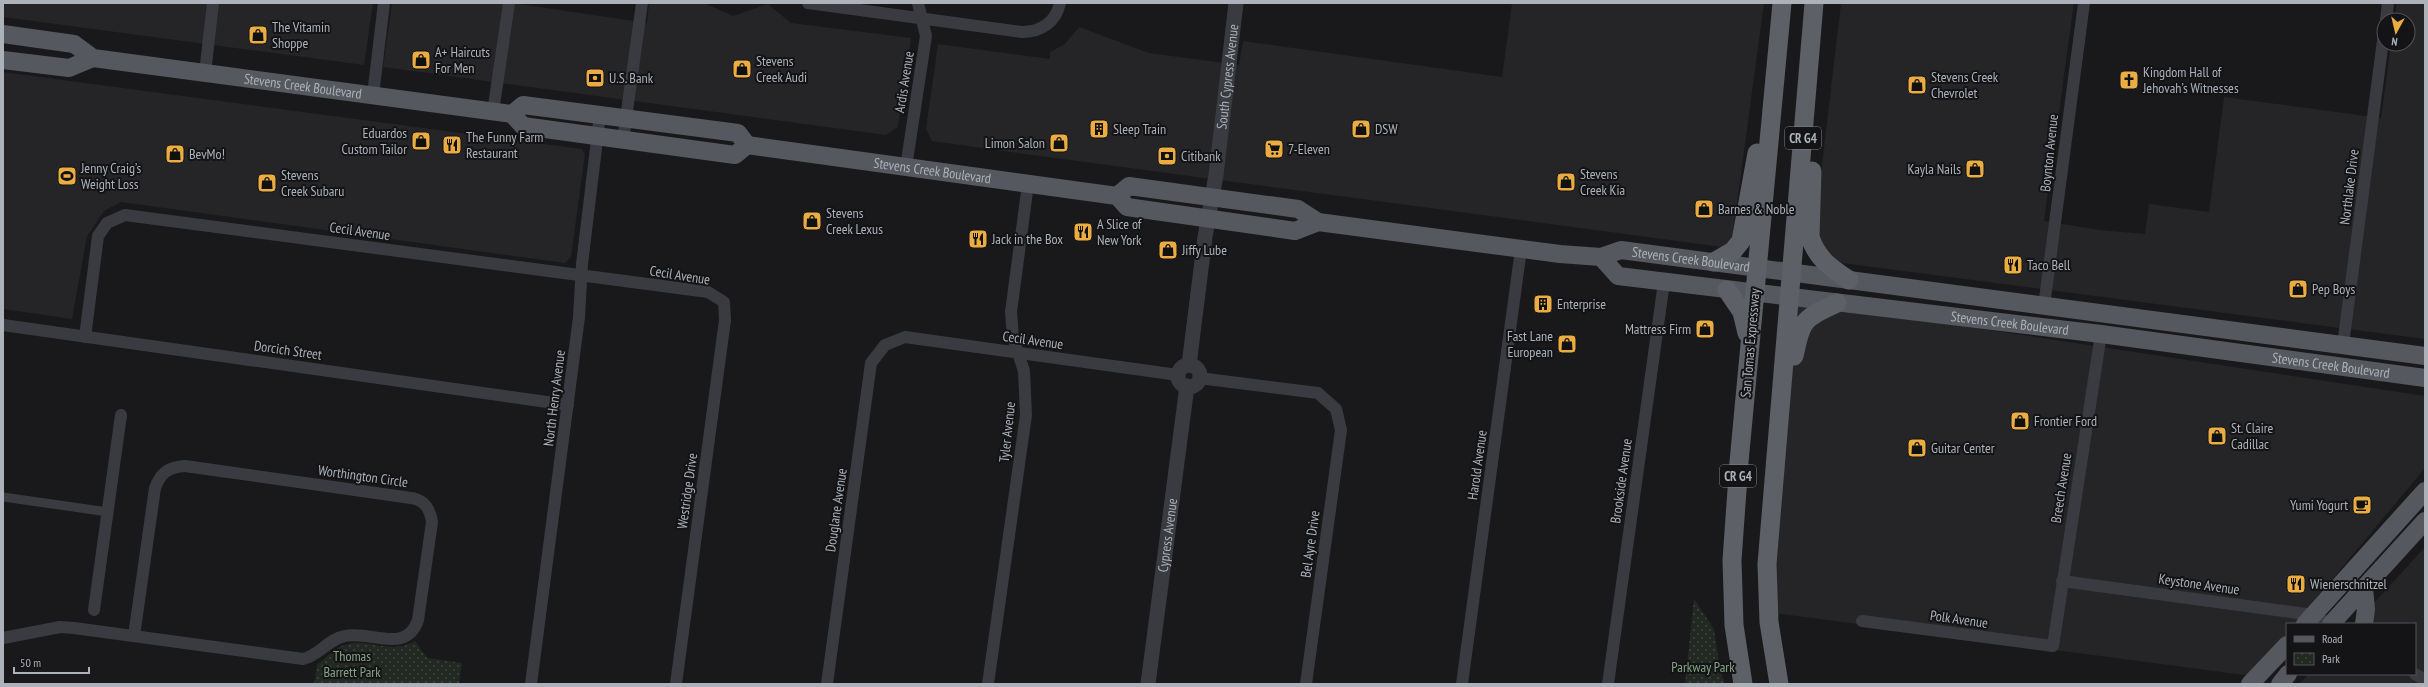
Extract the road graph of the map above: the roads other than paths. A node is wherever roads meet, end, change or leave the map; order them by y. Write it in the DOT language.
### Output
graph roads {
  1 [pos="214,3"];
  2 [pos="384,3"];
  3 [pos="509,3"];
  4 [pos="642,3"];
  5 [pos="808,3"];
  6 [pos="918,3"];
  7 [pos="1060,3"];
  8 [pos="1236,3"];
  9 [pos="1782,3"];
  10 [pos="1814,3"];
  11 [pos="2084,3"];
  12 [pos="922,19"];
  13 [pos="3,34"];
  14 [pos="2382,52"];
  15 [pos="93,58"];
  16 [pos="3,60"];
  17 [pos="205,73"];
  18 [pos="372,95"];
  19 [pos="1806,103"];
  20 [pos="493,112"];
  21 [pos="512,114"];
  22 [pos="600,115"];
  23 [pos="626,118"];
  24 [pos="1770,120"];
  25 [pos="598,136"];
  26 [pos="623,140"];
  27 [pos="747,145"];
  28 [pos="906,167"];
  29 [pos="1028,184"];
  30 [pos="1118,196"];
  31 [pos="1211,196"];
  32 [pos="1208,220"];
  33 [pos="1318,222"];
  34 [pos="1521,249"];
  35 [pos="1601,257"];
  36 [pos="1714,262"];
  37 [pos="1757,268"];
  38 [pos="1792,272"];
  39 [pos="581,277"];
  40 [pos="1849,280"];
  41 [pos="1664,282"];
  42 [pos="1727,290"];
  43 [pos="1754,293"];
  44 [pos="1789,298"];
  45 [pos="724,302"];
  46 [pos="1837,304"];
  47 [pos="2044,306"];
  48 [pos="2137,318"];
  49 [pos="2013,323"];
  50 [pos="3,325"];
  51 [pos="2101,334"];
  52 [pos="85,337"];
  53 [pos="885,345"];
  54 [pos="2343,346"];
  55 [pos="1749,349"];
  56 [pos="1019,353"];
  57 [pos="2425,356"];
  58 [pos="2305,362"];
  59 [pos="1189,365"];
  60 [pos="1199,378"];
  61 [pos="2425,378"];
  62 [pos="1182,381"];
  63 [pos="568,405"];
  64 [pos="121,415"];
  65 [pos="1776,436"];
  66 [pos="2425,490"];
  67 [pos="3,497"];
  68 [pos="108,512"];
  69 [pos="2425,521"];
  70 [pos="2062,582"];
  71 [pos="2364,588"];
  72 [pos="94,610"];
  73 [pos="2309,619"];
  74 [pos="1862,621"];
  75 [pos="2326,623"];
  76 [pos="2331,623"];
  77 [pos="2364,623"];
  78 [pos="134,636"];
  79 [pos="3,638"];
  80 [pos="2053,646"];
  81 [pos="2286,646"];
  82 [pos="2287,675"];
  83 [pos="2416,675"];
  84 [pos="2425,680"];
  85 [pos="531,684"];
  86 [pos="676,684"];
  87 [pos="827,684"];
  88 [pos="988,684"];
  89 [pos="1148,684"];
  90 [pos="1306,684"];
  91 [pos="1462,684"];
  92 [pos="1608,684"];
  93 [pos="1743,684"];
  94 [pos="1778,684"];
  95 [pos="2250,684"];
  96 [pos="2280,684"];
  1 -- 17 [label="street"];
  2 -- 18 [label="street"];
  3 -- 20 [label="street"];
  4 -- 23 [label="street"];
  5 -- 12 [label="street"];
  6 -- 12 [label="street, Ardis Avenue"];
  7 -- 12 [label="street"];
  8 -- 31 [label="street, South Cypress Avenue"];
  9 -- 24 [label="highway, San Tomas Expressway / CR G4"];
  10 -- 19 [label="highway, CR G4"];
  11 -- 47 [label="street, Boynton Avenue"];
  12 -- 28 [label="street, Ardis Avenue"];
  13 -- 15 [label="main road, Stevens Creek Boulevard"];
  14 -- 54 [label="street, Northlake Drive"];
  15 -- 16 [label="main road"];
  15 -- 17 [label="main road, Stevens Creek Boulevard"];
  17 -- 18 [label="main road, Stevens Creek Boulevard"];
  18 -- 20 [label="main road, Stevens Creek Boulevard"];
  19 -- 38 [label="highway, CR G4"];
  19 -- 40 [label="highway"];
  20 -- 21 [label="main road, Stevens Creek Boulevard"];
  21 -- 22 [label="main road"];
  21 -- 25 [label="main road"];
  22 -- 23 [label="main road"];
  22 -- 25 [label="street, North Henry Avenue"];
  23 -- 26 [label="street"];
  23 -- 27 [label="main road"];
  24 -- 36 [label="highway"];
  24 -- 37 [label="highway, San Tomas Expressway / CR G4"];
  25 -- 26 [label="main road"];
  25 -- 39 [label="street, North Henry Avenue"];
  26 -- 27 [label="main road"];
  27 -- 28 [label="main road, Stevens Creek Boulevard"];
  28 -- 29 [label="main road, Stevens Creek Boulevard"];
  29 -- 30 [label="main road, Stevens Creek Boulevard"];
  29 -- 56 [label="street, Tyler Avenue"];
  30 -- 31 [label="main road, Stevens Creek Boulevard"];
  30 -- 32 [label="main road, Stevens Creek Boulevard"];
  31 -- 32 [label="street"];
  31 -- 33 [label="main road, Stevens Creek Boulevard"];
  32 -- 33 [label="main road, Stevens Creek Boulevard"];
  32 -- 59 [label="street"];
  33 -- 34 [label="main road, Stevens Creek Boulevard"];
  34 -- 35 [label="main road, Stevens Creek Boulevard"];
  34 -- 91 [label="street, Harold Avenue"];
  35 -- 36 [label="main road, Stevens Creek Boulevard"];
  35 -- 41 [label="main road, Stevens Creek Boulevard"];
  36 -- 37 [label="main road, Stevens Creek Boulevard"];
  37 -- 38 [label="main road, Stevens Creek Boulevard"];
  37 -- 43 [label="highway, San Tomas Expressway / CR G4"];
  38 -- 40 [label="main road, Stevens Creek Boulevard"];
  38 -- 44 [label="highway, CR G4"];
  39 -- 45 [label="street, Cecil Avenue"];
  39 -- 52 [label="street, Cecil Avenue"];
  39 -- 63 [label="street, North Henry Avenue"];
  40 -- 47 [label="main road, Stevens Creek Boulevard"];
  41 -- 42 [label="main road, Stevens Creek Boulevard"];
  41 -- 92 [label="street, Brookside Avenue"];
  42 -- 43 [label="main road, Stevens Creek Boulevard"];
  42 -- 55 [label="highway"];
  43 -- 44 [label="main road, Stevens Creek Boulevard"];
  43 -- 55 [label="highway, San Tomas Expressway / CR G4"];
  44 -- 46 [label="main road, Stevens Creek Boulevard"];
  44 -- 65 [label="highway, CR G4"];
  45 -- 86 [label="street, Westridge Drive"];
  46 -- 49 [label="main road, Stevens Creek Boulevard"];
  46 -- 65 [label="highway"];
  47 -- 48 [label="main road, Stevens Creek Boulevard"];
  47 -- 49 [label="main road"];
  48 -- 51 [label="main road"];
  48 -- 54 [label="main road, Stevens Creek Boulevard"];
  49 -- 51 [label="main road, Stevens Creek Boulevard"];
  50 -- 52 [label="street, Dorcich Street"];
  51 -- 58 [label="main road, Stevens Creek Boulevard"];
  51 -- 70 [label="street, Breech Avenue"];
  52 -- 63 [label="street, Dorcich Street"];
  53 -- 56 [label="street, Cecil Avenue"];
  53 -- 87 [label="street, Douglane Avenue"];
  54 -- 57 [label="main road, Stevens Creek Boulevard"];
  54 -- 58 [label="main road"];
  55 -- 93 [label="highway, San Tomas Expressway / CR G4"];
  56 -- 62 [label="street, Cecil Avenue"];
  56 -- 88 [label="street, Tyler Avenue"];
  58 -- 61 [label="main road, Stevens Creek Boulevard"];
  59 -- 60 [label="street"];
  59 -- 62 [label="street"];
  60 -- 62 [label="street"];
  60 -- 90 [label="street, Bel Ayre Drive"];
  62 -- 89 [label="street, Cypress Avenue"];
  63 -- 85 [label="street, North Henry Avenue"];
  64 -- 68 [label="street"];
  65 -- 94 [label="highway, CR G4"];
  66 -- 73 [label="main road"];
  67 -- 68 [label="street"];
  68 -- 72 [label="street"];
  69 -- 71 [label="main road"];
  70 -- 73 [label="street, Keystone Avenue"];
  70 -- 80 [label="street, Breech Avenue"];
  71 -- 76 [label="main road"];
  71 -- 77 [label="main road"];
  73 -- 75 [label="street, Keystone Avenue"];
  74 -- 80 [label="street, Polk Avenue"];
  78 -- 78 [label="street, Worthington Circle"];
  78 -- 79 [label="street, Worthington Circle"];
  81 -- 95 [label="main road"];
  82 -- 96 [label="main road"];
  83 -- 84 [label="street"];
}
